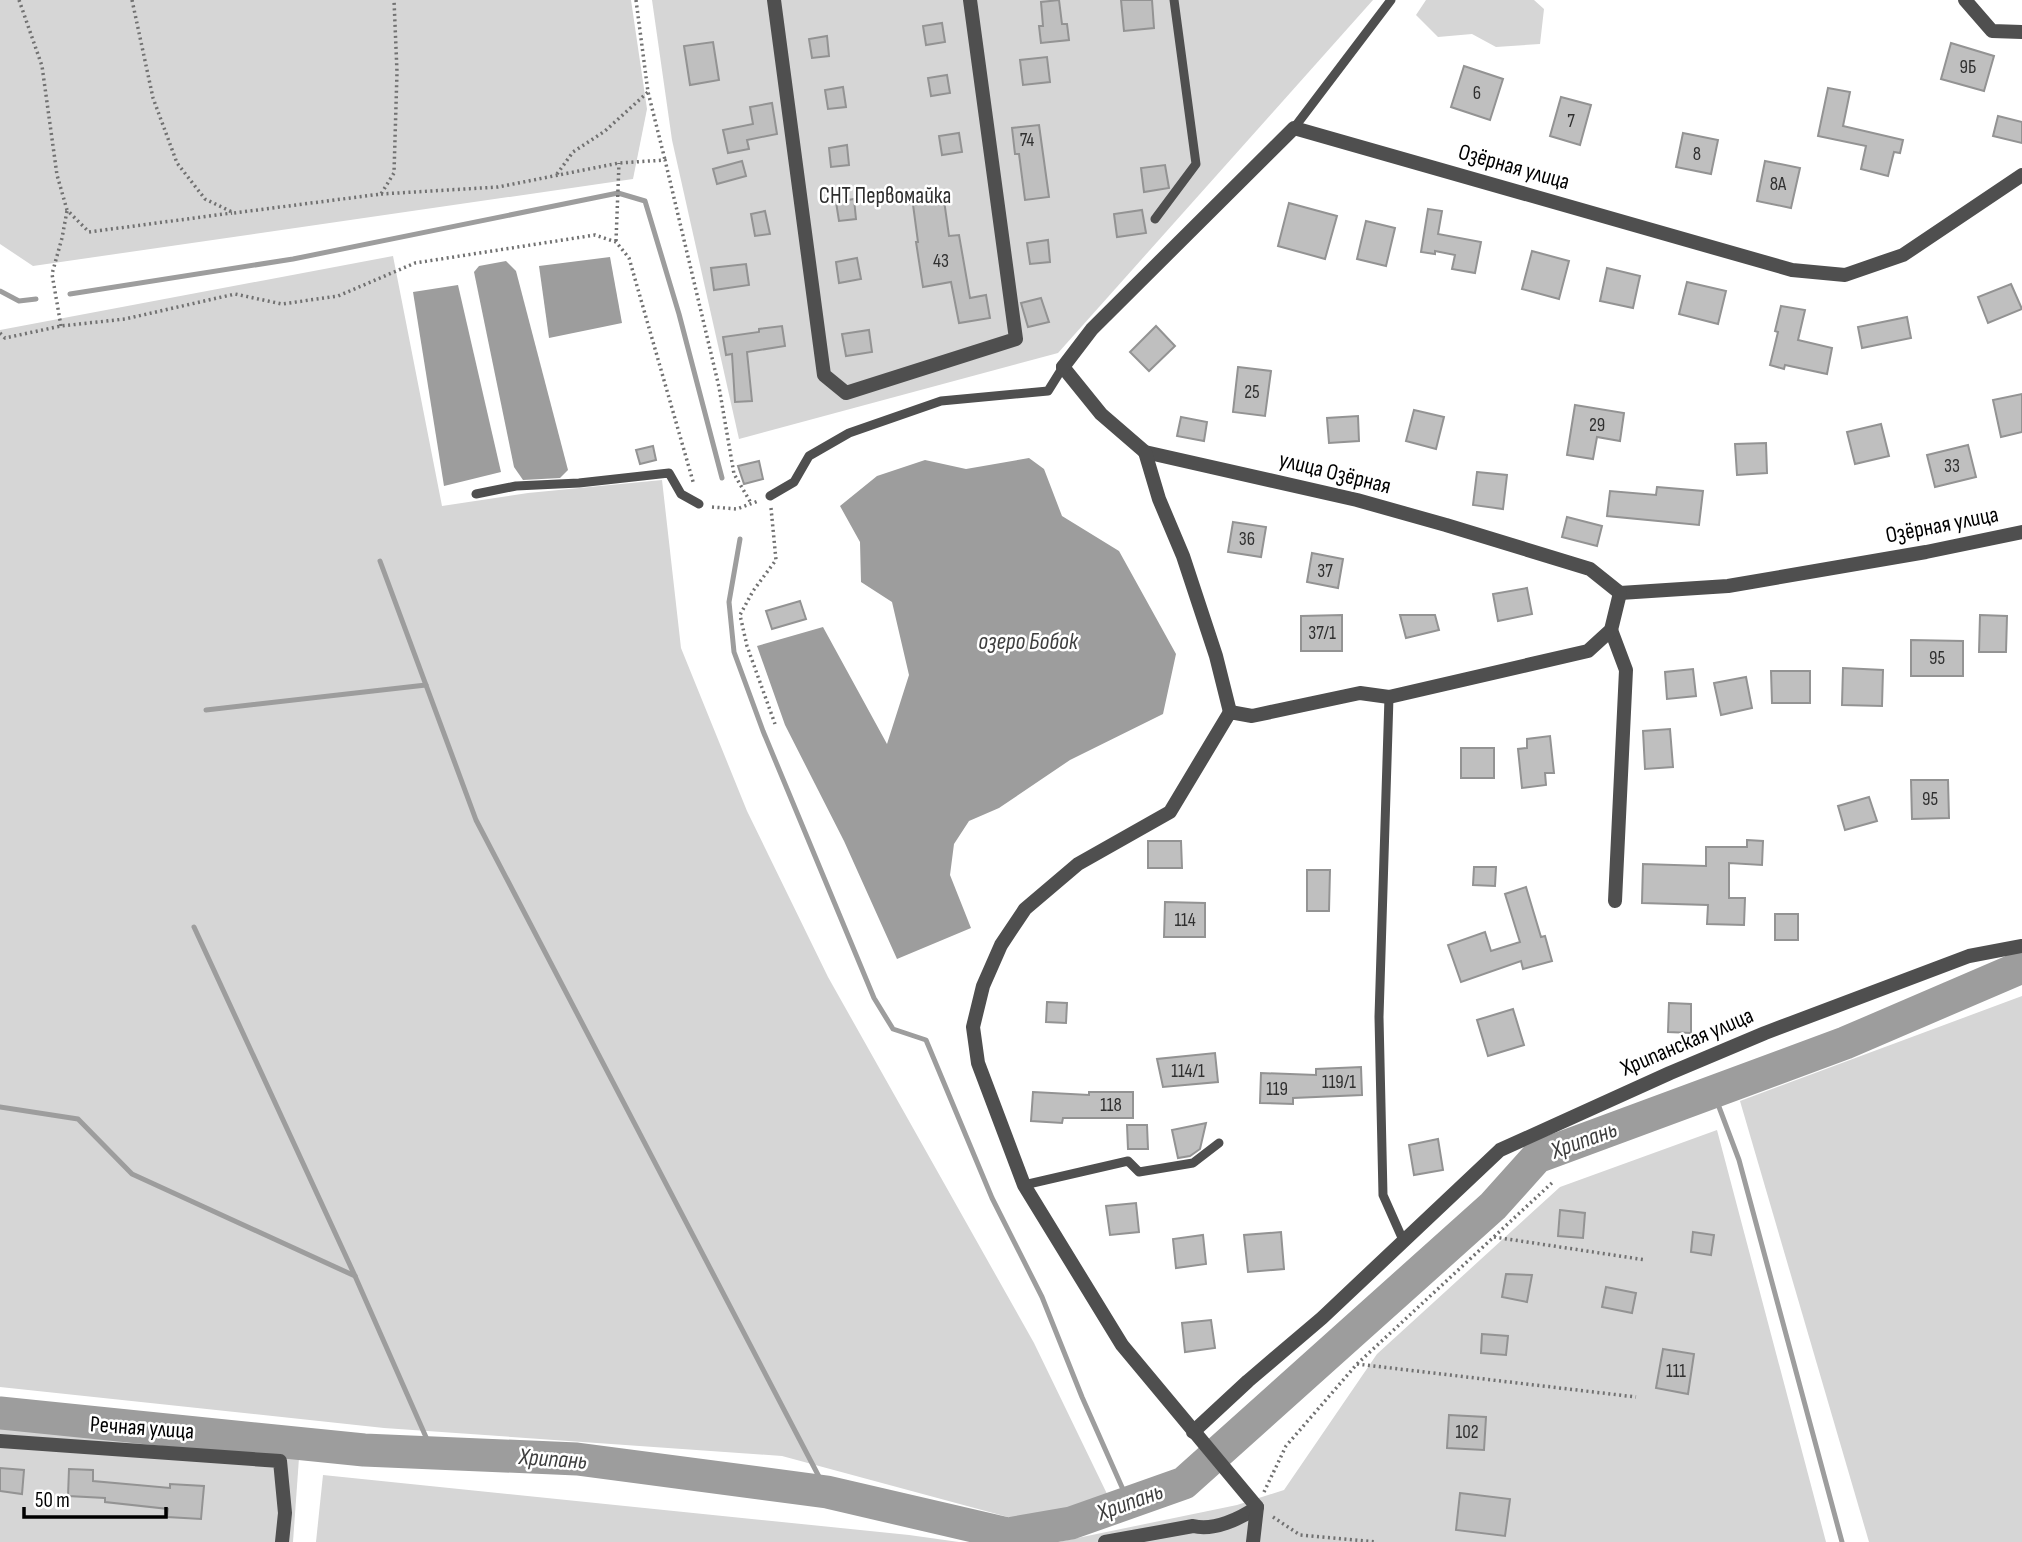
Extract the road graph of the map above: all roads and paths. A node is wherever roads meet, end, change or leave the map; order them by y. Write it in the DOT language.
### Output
graph roads {
  1 [pos="19,0"];
  2 [pos="132,0"];
  3 [pos="394,0"];
  4 [pos="636,0"];
  5 [pos="774,0"];
  6 [pos="970,0"];
  7 [pos="1174,0"];
  8 [pos="1391,0"];
  9 [pos="1965,0"];
  10 [pos="2022,32"];
  11 [pos="648,92"];
  12 [pos="1294,128"];
  13 [pos="664,160"];
  14 [pos="619,163"];
  15 [pos="2022,175"];
  16 [pos="556,176"];
  17 [pos="382,194"];
  18 [pos="67,210"];
  19 [pos="234,213"];
  20 [pos="1155,219"];
  21 [pos="616,242"];
  22 [pos="61,326"];
  23 [pos="0,333"];
  24 [pos="1063,366"];
  25 [pos="1145,452"];
  26 [pos="475,494"];
  27 [pos="769,496"];
  28 [pos="751,503"];
  29 [pos="699,504"];
  30 [pos="2022,532"];
  31 [pos="1620,593"];
  32 [pos="1611,630"];
  33 [pos="1389,697"];
  34 [pos="1230,712"];
  35 [pos="775,724"];
  36 [pos="1615,901"];
  37 [pos="2022,946"];
  38 [pos="1219,1143"];
  39 [pos="1554,1181"];
  40 [pos="1024,1185"];
  41 [pos="1494,1237"];
  42 [pos="1403,1240"];
  43 [pos="1646,1260"];
  44 [pos="1357,1364"];
  45 [pos="1636,1397"];
  46 [pos="1193,1432"];
  47 [pos="0,1441"];
  48 [pos="1257,1507"];
  49 [pos="282,1542"];
  50 [pos="1105,1542"];
  51 [pos="1253,1542"];
  52 [pos="1376,1542"];
  1 -- 18 [label="path"];
  2 -- 19 [label="path"];
  3 -- 17 [label="path"];
  4 -- 11 [label="path"];
  5 -- 6 [label="street"];
  7 -- 20 [label="lane"];
  8 -- 12 [label="lane"];
  9 -- 10 [label="street"];
  11 -- 13 [label="path"];
  11 -- 16 [label="path"];
  12 -- 15 [label="street, Озёрная улица"];
  12 -- 24 [label="street"];
  13 -- 14 [label="path"];
  13 -- 28 [label="path"];
  14 -- 16 [label="path"];
  14 -- 21 [label="path"];
  16 -- 17 [label="path"];
  17 -- 19 [label="path"];
  18 -- 19 [label="path"];
  18 -- 22 [label="path"];
  21 -- 22 [label="path"];
  21 -- 29 [label="path"];
  22 -- 23 [label="path"];
  24 -- 25 [label="street, улица Озёрная"];
  24 -- 27 [label="lane"];
  25 -- 31 [label="street, улица Озёрная"];
  25 -- 34 [label="street"];
  26 -- 29 [label="lane"];
  27 -- 28 [label="path"];
  27 -- 35 [label="path"];
  28 -- 29 [label="path"];
  30 -- 31 [label="street, Озёрная улица"];
  31 -- 32 [label="street"];
  32 -- 33 [label="street"];
  32 -- 36 [label="street"];
  33 -- 34 [label="street"];
  33 -- 42 [label="lane"];
  34 -- 40 [label="street"];
  37 -- 42 [label="street, Хрипанская улица"];
  38 -- 40 [label="lane"];
  39 -- 41 [label="path"];
  40 -- 46 [label="street"];
  41 -- 43 [label="path"];
  41 -- 44 [label="path"];
  42 -- 46 [label="street, Хрипанская улица"];
  44 -- 45 [label="path"];
  44 -- 48 [label="path"];
  46 -- 48 [label="street"];
  47 -- 49 [label="street, Речная улица"];
  48 -- 50 [label="street"];
  48 -- 51 [label="street"];
  48 -- 52 [label="path"];
}
